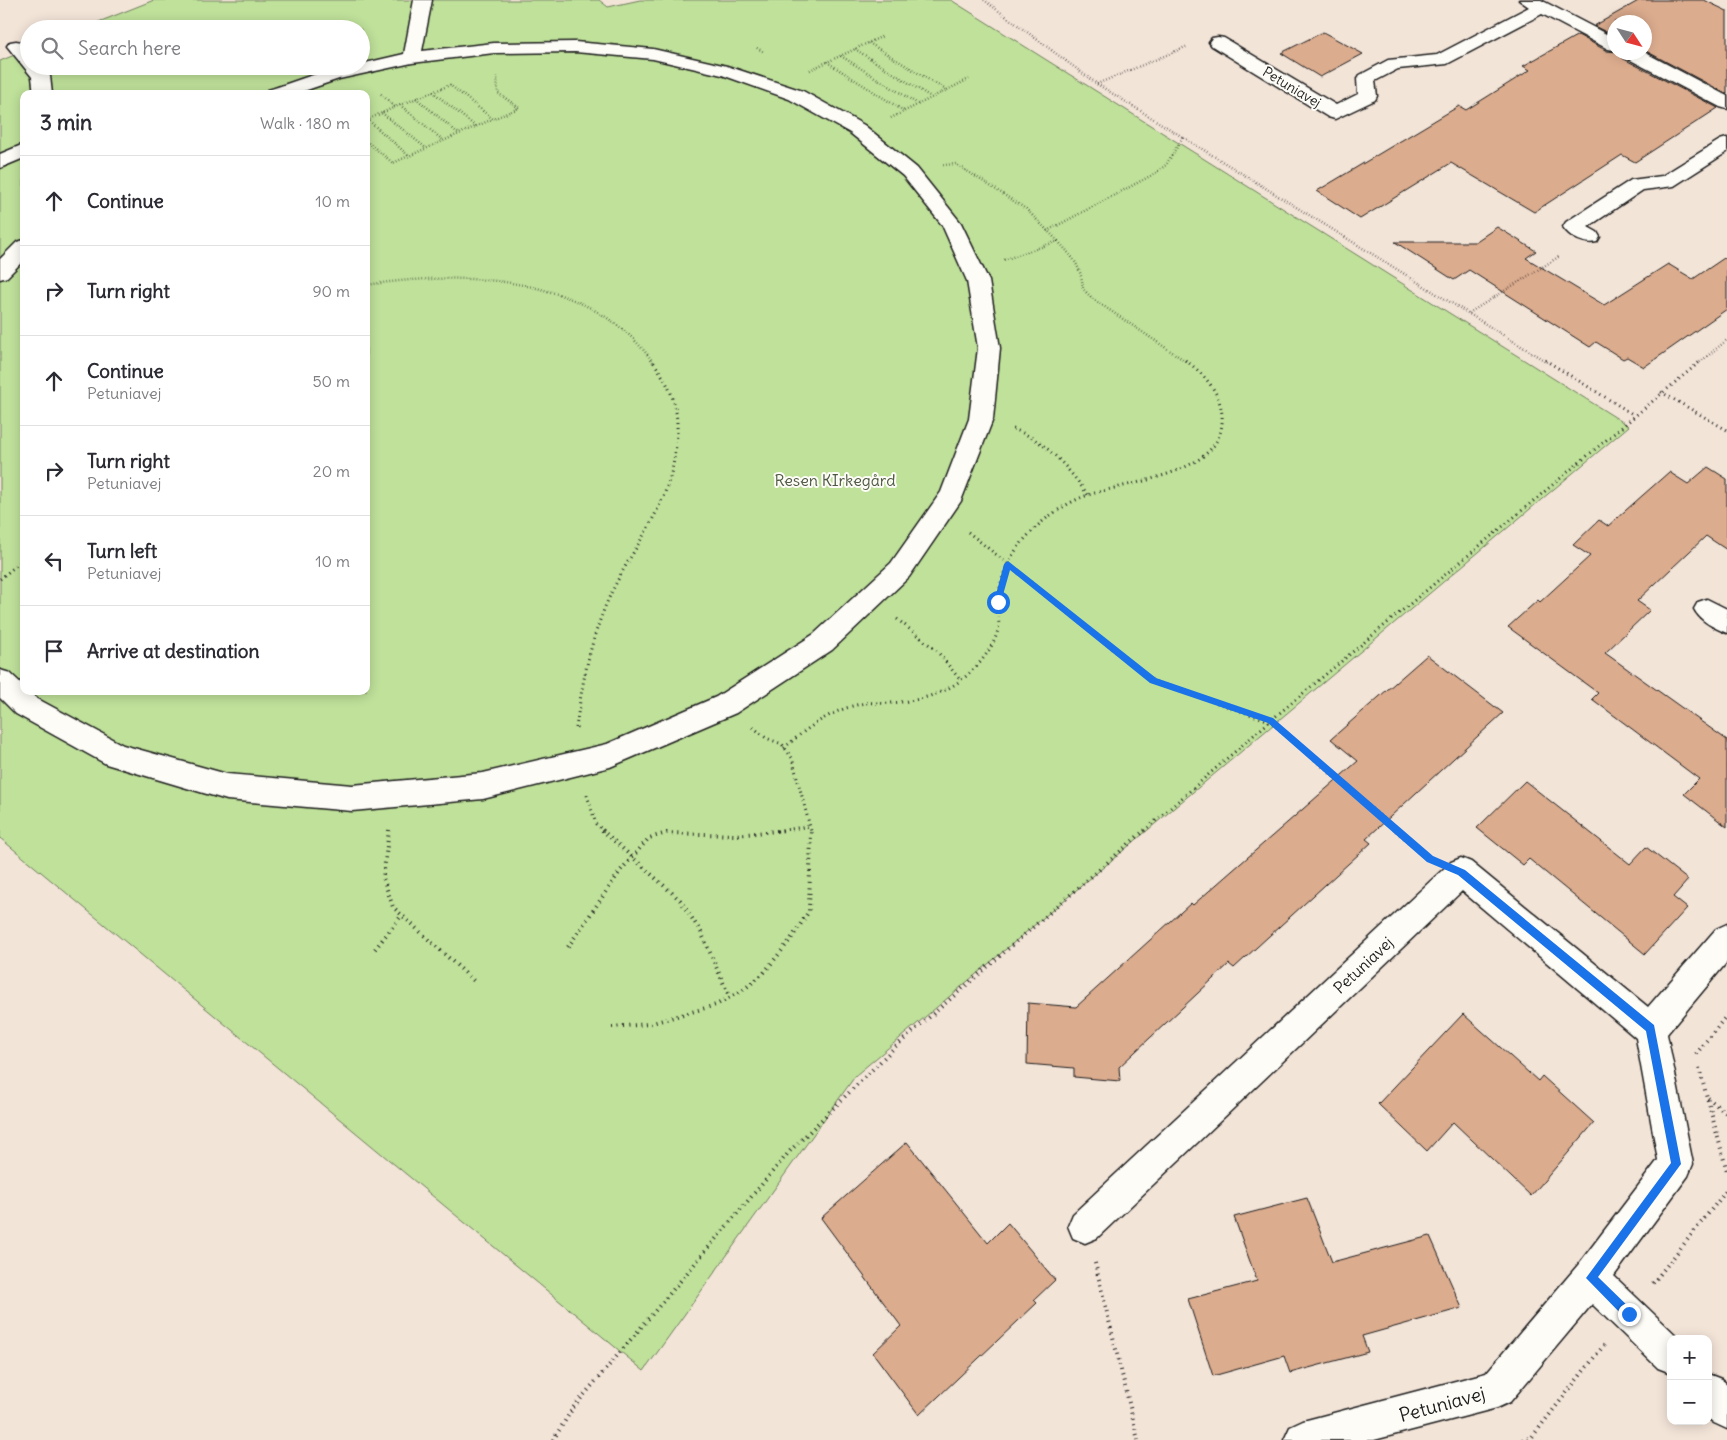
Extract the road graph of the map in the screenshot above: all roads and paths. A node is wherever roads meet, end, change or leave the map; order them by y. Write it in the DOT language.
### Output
graph roads {
  1 [pos="423,0"];
  2 [pos="984,0"];
  3 [pos="1547,6"];
  4 [pos="884,36"];
  5 [pos="1607,41"];
  6 [pos="1218,42"];
  7 [pos="869,43"];
  8 [pos="16,46"];
  9 [pos="502,48"];
  10 [pos="855,50"];
  11 [pos="20,51"];
  12 [pos="841,56"];
  13 [pos="412,58"];
  14 [pos="1644,60"];
  15 [pos="827,62"];
  16 [pos="370,67"];
  17 [pos="40,75"];
  18 [pos="334,75"];
  19 [pos="368,75"];
  20 [pos="970,79"];
  21 [pos="1097,84"];
  22 [pos="773,87"];
  23 [pos="43,90"];
  24 [pos="287,90"];
  25 [pos="947,90"];
  26 [pos="433,92"];
  27 [pos="416,98"];
  28 [pos="932,98"];
  29 [pos="1727,103"];
  30 [pos="919,104"];
  31 [pos="400,105"];
  32 [pos="395,107"];
  33 [pos="904,111"];
  34 [pos="382,112"];
  35 [pos="370,118"];
  36 [pos="493,119"];
  37 [pos="370,123"];
  38 [pos="476,127"];
  39 [pos="862,132"];
  40 [pos="459,134"];
  41 [pos="1183,137"];
  42 [pos="444,141"];
  43 [pos="370,144"];
  44 [pos="1727,144"];
  45 [pos="426,148"];
  46 [pos="20,152"];
  47 [pos="409,156"];
  48 [pos="0,162"];
  49 [pos="911,173"];
  50 [pos="1047,230"];
  51 [pos="1590,237"];
  52 [pos="1058,241"];
  53 [pos="20,251"];
  54 [pos="971,265"];
  55 [pos="0,272"];
  56 [pos="370,284"];
  57 [pos="1469,313"];
  58 [pos="1727,340"];
  59 [pos="1661,392"];
  60 [pos="1634,415"];
  61 [pos="981,422"];
  62 [pos="1727,430"];
  63 [pos="1088,495"];
  64 [pos="941,510"];
  65 [pos="20,562"];
  66 [pos="1008,564"];
  67 [pos="0,579"];
  68 [pos="869,599"];
  69 [pos="0,681"];
  70 [pos="961,681"];
  71 [pos="726,705"];
  72 [pos="1270,721"];
  73 [pos="784,748"];
  74 [pos="577,763"];
  75 [pos="390,794"];
  76 [pos="812,826"];
  77 [pos="631,856"];
  78 [pos="1462,872"];
  79 [pos="402,915"];
  80 [pos="1727,939"];
  81 [pos="568,947"];
  82 [pos="375,949"];
  83 [pos="475,982"];
  84 [pos="729,996"];
  85 [pos="1727,1015"];
  86 [pos="612,1027"];
  87 [pos="1650,1029"];
  88 [pos="1708,1098"];
  89 [pos="1727,1114"];
  90 [pos="1727,1171"];
  91 [pos="1086,1226"];
  92 [pos="1591,1278"];
  93 [pos="1667,1352"];
  94 [pos="1712,1396"];
  95 [pos="1727,1410"];
  96 [pos="552,1440"];
  97 [pos="1138,1440"];
  98 [pos="1304,1440"];
  1 -- 13 [label="street"];
  2 -- 21 [label="path"];
  3 -- 5 [label="street, Petuniavej"];
  3 -- 6 [label="street, Petuniavej"];
  4 -- 7 [label="path"];
  6 -- 21 [label="path"];
  7 -- 10 [label="path"];
  7 -- 25 [label="path"];
  8 -- 11 [label="street"];
  9 -- 13 [label="street"];
  9 -- 22 [label="street"];
  9 -- 36 [label="path"];
  10 -- 12 [label="path"];
  10 -- 28 [label="path"];
  12 -- 15 [label="path"];
  12 -- 30 [label="path"];
  13 -- 16 [label="street"];
  14 -- 29 [label="street"];
  15 -- 22 [label="path"];
  15 -- 33 [label="path"];
  17 -- 23 [label="street"];
  18 -- 24 [label="street"];
  19 -- 32 [label="path"];
  20 -- 25 [label="path"];
  21 -- 41 [label="path"];
  22 -- 39 [label="street"];
  25 -- 28 [label="path"];
  26 -- 27 [label="path"];
  26 -- 36 [label="path"];
  26 -- 38 [label="path"];
  27 -- 31 [label="path"];
  27 -- 40 [label="path"];
  28 -- 30 [label="path"];
  30 -- 33 [label="path"];
  31 -- 32 [label="path"];
  31 -- 42 [label="path"];
  32 -- 34 [label="path"];
  33 -- 39 [label="path"];
  34 -- 35 [label="path"];
  34 -- 45 [label="path"];
  36 -- 38 [label="path"];
  37 -- 47 [label="path"];
  38 -- 40 [label="path"];
  39 -- 49 [label="street"];
  40 -- 42 [label="path"];
  41 -- 50 [label="path"];
  41 -- 57 [label="path"];
  42 -- 45 [label="path"];
  43 -- 47 [label="path"];
  44 -- 51 [label="street"];
  45 -- 47 [label="path"];
  46 -- 48 [label="street"];
  49 -- 50 [label="path"];
  49 -- 54 [label="street"];
  50 -- 52 [label="path"];
  51 -- 57 [label="path"];
  52 -- 54 [label="path"];
  52 -- 63 [label="path"];
  53 -- 55 [label="street"];
  54 -- 61 [label="street"];
  56 -- 74 [label="path"];
  57 -- 60 [label="path"];
  58 -- 59 [label="path"];
  59 -- 60 [label="path"];
  59 -- 62 [label="path"];
  60 -- 72 [label="path"];
  61 -- 63 [label="path"];
  61 -- 64 [label="street"];
  63 -- 66 [label="path"];
  64 -- 66 [label="path"];
  64 -- 68 [label="street"];
  65 -- 67 [label="path"];
  66 -- 70 [label="path"];
  66 -- 72 [label="path"];
  68 -- 70 [label="path"];
  68 -- 71 [label="street"];
  69 -- 75 [label="street"];
  70 -- 73 [label="path"];
  71 -- 73 [label="path"];
  71 -- 74 [label="street"];
  72 -- 78 [label="path"];
  72 -- 96 [label="path"];
  73 -- 76 [label="path"];
  74 -- 75 [label="street"];
  74 -- 77 [label="path"];
  75 -- 79 [label="path"];
  76 -- 77 [label="path"];
  76 -- 84 [label="path"];
  77 -- 81 [label="path"];
  77 -- 84 [label="path"];
  78 -- 87 [label="street"];
  78 -- 91 [label="street, Petuniavej"];
  79 -- 82 [label="path"];
  79 -- 83 [label="path"];
  80 -- 87 [label="street"];
  84 -- 86 [label="path"];
  85 -- 88 [label="path"];
  87 -- 92 [label="street, Petuniavej"];
  88 -- 89 [label="path"];
  88 -- 90 [label="path"];
  91 -- 97 [label="path"];
  92 -- 93 [label="street"];
  92 -- 98 [label="street, Petuniavej"];
  94 -- 95 [label="street"];
}
